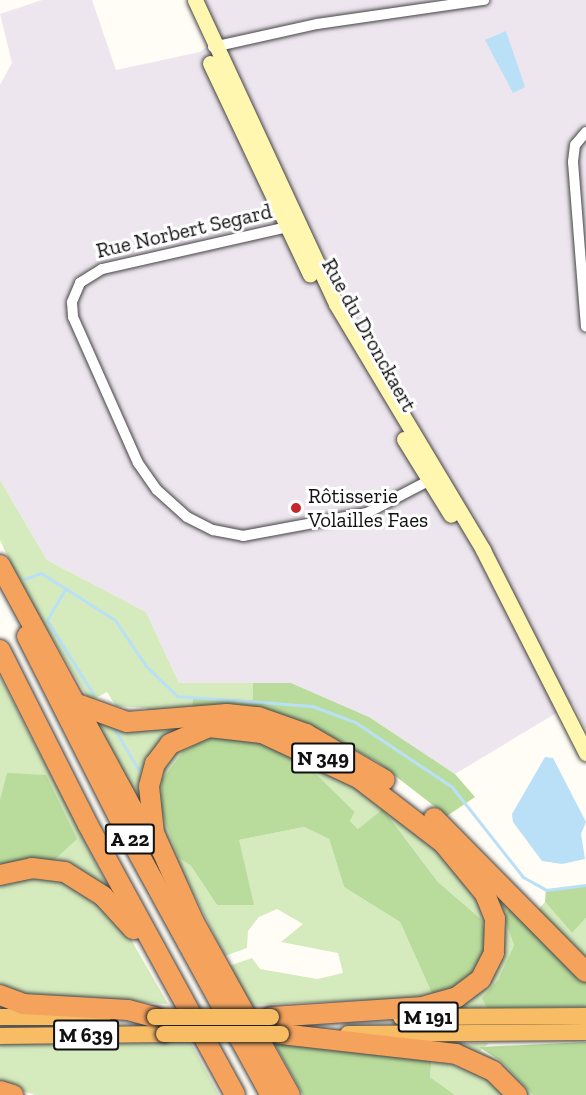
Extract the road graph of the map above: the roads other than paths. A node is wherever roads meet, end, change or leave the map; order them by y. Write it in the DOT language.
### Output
graph roads {
  1 [pos="185,0"];
  2 [pos="195,0"];
  3 [pos="484,0"];
  4 [pos="213,47"];
  5 [pos="586,132"];
  6 [pos="293,226"];
  7 [pos="586,327"];
  8 [pos="434,478"];
  9 [pos="0,565"];
  10 [pos="0,577"];
  11 [pos="0,650"];
  12 [pos="80,705"];
  13 [pos="586,753"];
  14 [pos="0,875"];
  15 [pos="194,922"];
  16 [pos="586,972"];
  17 [pos="176,989"];
  18 [pos="0,995"];
  19 [pos="586,1016"];
  20 [pos="0,1017"];
  21 [pos="271,1017"];
  22 [pos="159,1026"];
  23 [pos="586,1032"];
  24 [pos="281,1034"];
  25 [pos="3,1036"];
  26 [pos="0,1091"];
  27 [pos="283,1091"];
  28 [pos="13,1095"];
  29 [pos="235,1095"];
  30 [pos="517,1095"];
  1 -- 6 [label="main road, Rue du Dronckaert"];
  2 -- 4 [label="main road, Rue du Dronckaert"];
  3 -- 4 [label="street"];
  4 -- 6 [label="main road, Rue du Dronckaert"];
  5 -- 7 [label="street"];
  6 -- 8 [label="main road, Rue du Dronckaert"];
  6 -- 8 [label="street, Rue Norbert Segard"];
  8 -- 13 [label="main road, Rue du Dronckaert"];
  9 -- 12 [label="highway"];
  10 -- 27 [label="highway, A 22"];
  11 -- 17 [label="highway, A 22"];
  12 -- 15 [label="highway"];
  12 -- 16 [label="highway"];
  14 -- 17 [label="highway"];
  15 -- 21 [label="highway, N 349"];
  15 -- 27 [label="highway"];
  17 -- 29 [label="highway, A 22"];
  18 -- 22 [label="highway"];
  19 -- 21 [label="highway, M 191"];
  20 -- 22 [label="highway, M 639"];
  21 -- 22 [label="highway, M 191, bridge"];
  22 -- 24 [label="highway, M 191, bridge"];
  22 -- 25 [label="highway, M 639"];
  23 -- 24 [label="highway, M 191"];
  24 -- 30 [label="highway"];
  26 -- 28 [label="highway"];
}
